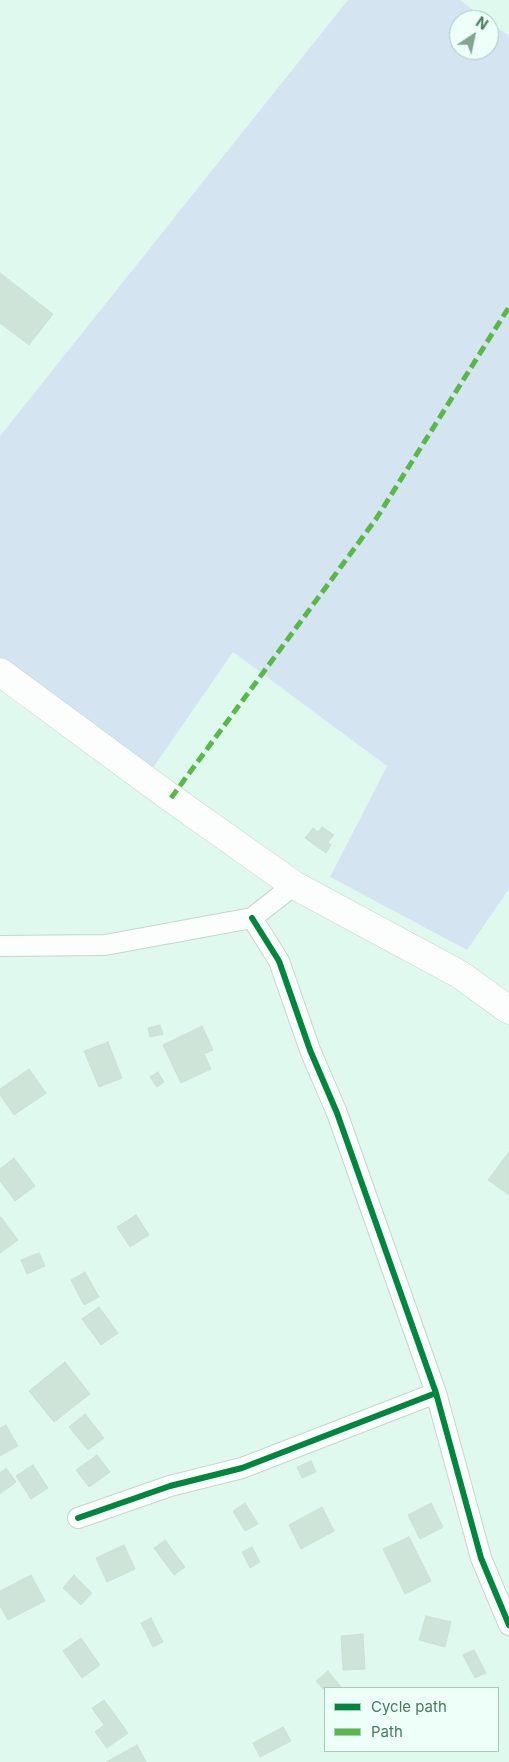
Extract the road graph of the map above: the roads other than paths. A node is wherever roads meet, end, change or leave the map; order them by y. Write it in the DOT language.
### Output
graph roads {
  1 [pos="0,672"];
  2 [pos="294,885"];
  3 [pos="252,918"];
  4 [pos="0,946"];
  5 [pos="509,1010"];
  6 [pos="436,1393"];
  7 [pos="78,1518"];
  8 [pos="509,1625"];
  1 -- 2 [label="main road"];
  2 -- 3 [label="street"];
  2 -- 5 [label="main road"];
  3 -- 4 [label="street"];
  3 -- 6 [label="street"];
  6 -- 7 [label="street"];
  6 -- 8 [label="street"];
}
